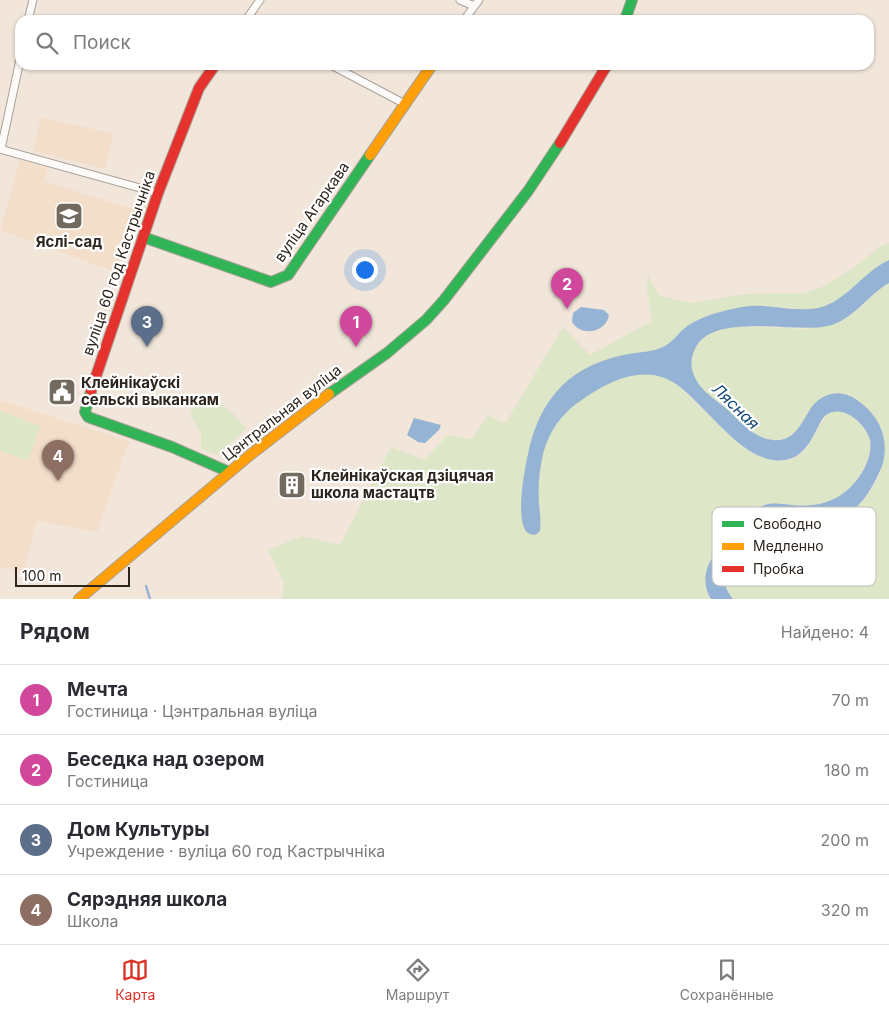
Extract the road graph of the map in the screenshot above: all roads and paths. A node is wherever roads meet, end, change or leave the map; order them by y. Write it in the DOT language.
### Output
graph roads {
  1 [pos="33,0"];
  2 [pos="260,0"];
  3 [pos="460,0"];
  4 [pos="479,0"];
  5 [pos="632,0"];
  6 [pos="474,6"];
  7 [pos="29,15"];
  8 [pos="250,15"];
  9 [pos="468,15"];
  10 [pos="627,15"];
  11 [pos="18,70"];
  12 [pos="212,70"];
  13 [pos="341,70"];
  14 [pos="428,70"];
  15 [pos="604,70"];
  16 [pos="404,104"];
  17 [pos="1,149"];
  18 [pos="158,193"];
  19 [pos="144,237"];
  20 [pos="229,472"];
  21 [pos="79,599"];
  1 -- 7 [label="street"];
  2 -- 8 [label="street"];
  3 -- 6 [label="street"];
  4 -- 6 [label="street"];
  5 -- 10 [label="street"];
  6 -- 9 [label="street"];
  11 -- 17 [label="street"];
  12 -- 18 [label="street, вуліца 60 год Кастрычніка"];
  13 -- 16 [label="street"];
  14 -- 16 [label="street, вуліца Агаркава"];
  15 -- 20 [label="street, Цэнтральная вуліца"];
  16 -- 19 [label="street, вуліца Агаркава"];
  17 -- 18 [label="street"];
  18 -- 19 [label="street, вуліца 60 год Кастрычніка"];
  19 -- 20 [label="street, вуліца 60 год Кастрычніка"];
  20 -- 21 [label="street, Цэнтральная вуліца"];
}
